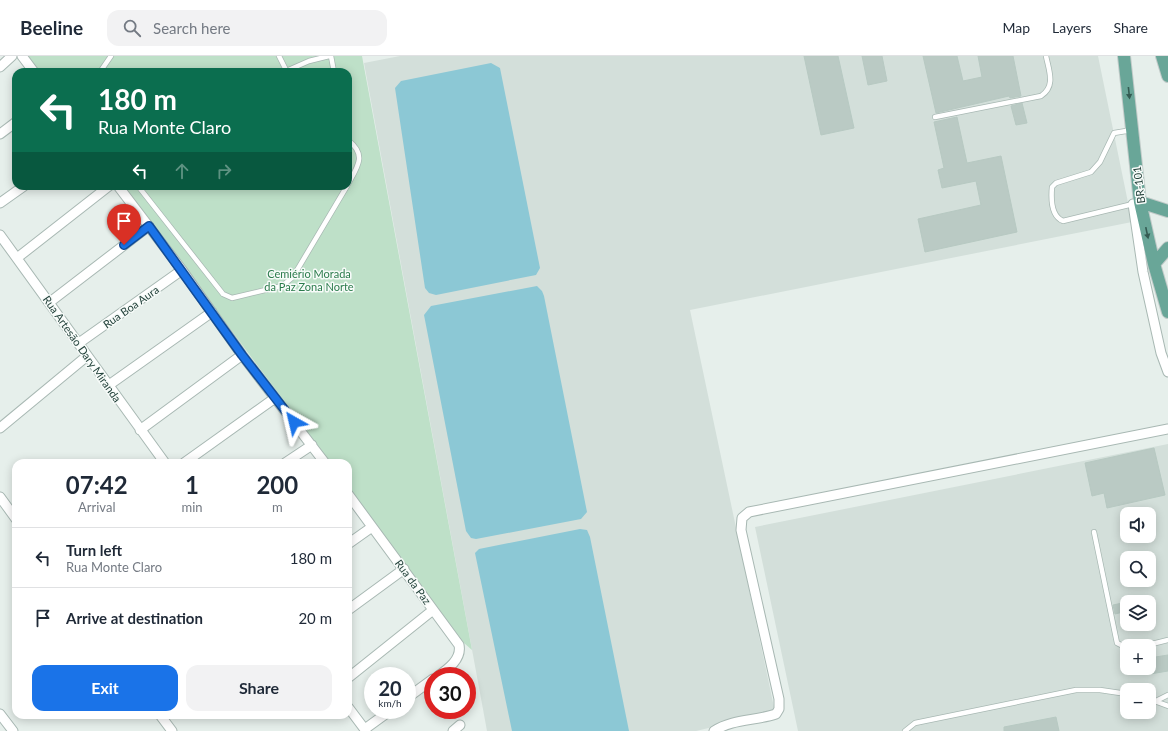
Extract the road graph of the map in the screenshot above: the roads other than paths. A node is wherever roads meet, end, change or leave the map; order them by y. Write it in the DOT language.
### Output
graph roads {
  1 [pos="12,56"];
  2 [pos="22,56"];
  3 [pos="111,56"];
  4 [pos="279,56"];
  5 [pos="330,56"];
  6 [pos="1046,56"];
  7 [pos="1124,56"];
  8 [pos="1162,56"];
  9 [pos="0,67"];
  10 [pos="31,68"];
  11 [pos="103,68"];
  12 [pos="284,68"];
  13 [pos="292,68"];
  14 [pos="333,68"];
  15 [pos="1168,76"];
  16 [pos="935,117"];
  17 [pos="12,125"];
  18 [pos="1133,130"];
  19 [pos="0,134"];
  20 [pos="352,143"];
  21 [pos="352,177"];
  22 [pos="18,190"];
  23 [pos="104,190"];
  24 [pos="121,190"];
  25 [pos="141,190"];
  26 [pos="344,190"];
  27 [pos="0,203"];
  28 [pos="1137,203"];
  29 [pos="1168,211"];
  30 [pos="149,226"];
  31 [pos="0,235"];
  32 [pos="1168,248"];
  33 [pos="16,258"];
  34 [pos="1154,264"];
  35 [pos="182,270"];
  36 [pos="50,302"];
  37 [pos="212,312"];
  38 [pos="1168,312"];
  39 [pos="79,343"];
  40 [pos="242,355"];
  41 [pos="87,356"];
  42 [pos="1168,372"];
  43 [pos="109,385"];
  44 [pos="276,398"];
  45 [pos="0,428"];
  46 [pos="1168,429"];
  47 [pos="140,430"];
  48 [pos="312,445"];
  49 [pos="162,459"];
  50 [pos="190,459"];
  51 [pos="291,459"];
  52 [pos="322,459"];
  53 [pos="0,497"];
  54 [pos="352,500"];
  55 [pos="12,513"];
  56 [pos="372,527"];
  57 [pos="1094,532"];
  58 [pos="352,541"];
  59 [pos="404,569"];
  60 [pos="352,607"];
  61 [pos="433,610"];
  62 [pos="1168,640"];
  63 [pos="1156,643"];
  64 [pos="1120,644"];
  65 [pos="447,667"];
  66 [pos="352,675"];
  67 [pos="1120,693"];
  68 [pos="1168,695"];
  69 [pos="1156,701"];
  70 [pos="1168,706"];
  71 [pos="352,712"];
  72 [pos="0,714"];
  73 [pos="166,719"];
  74 [pos="380,719"];
  75 [pos="366,730"];
  76 [pos="13,731"];
  77 [pos="172,731"];
  78 [pos="714,731"];
  79 [pos="905,731"];
  1 -- 9 [label="street"];
  2 -- 10 [label="street"];
  3 -- 11 [label="lane"];
  4 -- 12 [label="lane"];
  5 -- 13 [label="lane"];
  5 -- 14 [label="lane"];
  6 -- 16 [label="lane"];
  7 -- 18 [label="main road, BR-101 / BR-101, one-way"];
  8 -- 15 [label="main road"];
  17 -- 19 [label="street"];
  18 -- 28 [label="main road, BR-101 / BR-101"];
  18 -- 28 [label="lane"];
  20 -- 21 [label="lane"];
  22 -- 27 [label="street"];
  23 -- 33 [label="street"];
  24 -- 30 [label="street"];
  25 -- 26 [label="lane"];
  28 -- 29 [label="main road"];
  28 -- 34 [label="main road, BR-101 / BR-101, one-way"];
  28 -- 42 [label="street"];
  30 -- 35 [label="street"];
  30 -- 36 [label="street"];
  31 -- 33 [label="street, Rua Artesão Dary Miranda"];
  32 -- 34 [label="main road"];
  33 -- 36 [label="street, Rua Artesão Dary Miranda"];
  34 -- 38 [label="main road, BR-101 / BR-101"];
  35 -- 37 [label="street"];
  35 -- 39 [label="street, Rua Boa Aura"];
  36 -- 39 [label="street, Rua Artesão Dary Miranda"];
  37 -- 40 [label="street"];
  37 -- 43 [label="street"];
  39 -- 41 [label="street, Rua Artesão Dary Miranda"];
  40 -- 44 [label="street"];
  40 -- 47 [label="street"];
  41 -- 43 [label="street, Rua Artesão Dary Miranda"];
  41 -- 45 [label="street"];
  43 -- 47 [label="street, Rua Artesão Dary Miranda"];
  44 -- 48 [label="street"];
  44 -- 50 [label="street"];
  46 -- 78 [label="street"];
  47 -- 49 [label="street, Rua Artesão Dary Miranda"];
  48 -- 51 [label="street"];
  48 -- 52 [label="street"];
  53 -- 55 [label="street"];
  54 -- 56 [label="street, Rua da Paz"];
  56 -- 58 [label="street"];
  56 -- 59 [label="street, Rua da Paz"];
  57 -- 64 [label="lane"];
  59 -- 60 [label="street"];
  59 -- 61 [label="street, Rua da Paz"];
  61 -- 65 [label="street, Rua da Paz"];
  61 -- 66 [label="street"];
  62 -- 63 [label="lane"];
  67 -- 79 [label="lane"];
  68 -- 69 [label="lane"];
  69 -- 70 [label="lane"];
  71 -- 75 [label="street"];
  72 -- 76 [label="street"];
  73 -- 77 [label="street"];
  74 -- 75 [label="street"];
}
